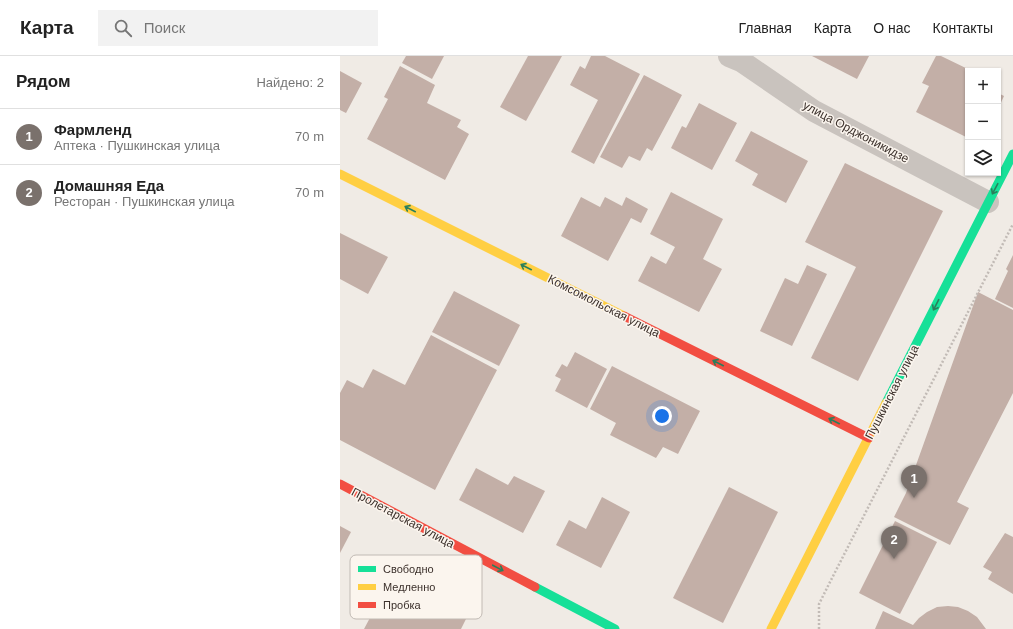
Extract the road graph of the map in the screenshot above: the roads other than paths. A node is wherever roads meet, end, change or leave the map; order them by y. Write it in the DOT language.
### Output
graph roads {
  1 [pos="737,58"];
  2 [pos="1013,154"];
  3 [pos="340,174"];
  4 [pos="988,202"];
  5 [pos="869,438"];
  6 [pos="340,484"];
  7 [pos="475,555"];
  8 [pos="482,559"];
  9 [pos="615,629"];
  10 [pos="771,629"];
  1 -- 4 [label="street, улица Орджоникидзе"];
  2 -- 4 [label="main road, Пушкинская улица, one-way"];
  5 -- 3 [label="main road, Комсомольская улица, one-way"];
  4 -- 5 [label="main road, Пушкинская улица, one-way"];
  5 -- 10 [label="main road, Пушкинская улица"];
  6 -- 7 [label="main road, Пролетарская улица, one-way"];
  8 -- 9 [label="main road, Пролетарская улица, one-way"];
}
